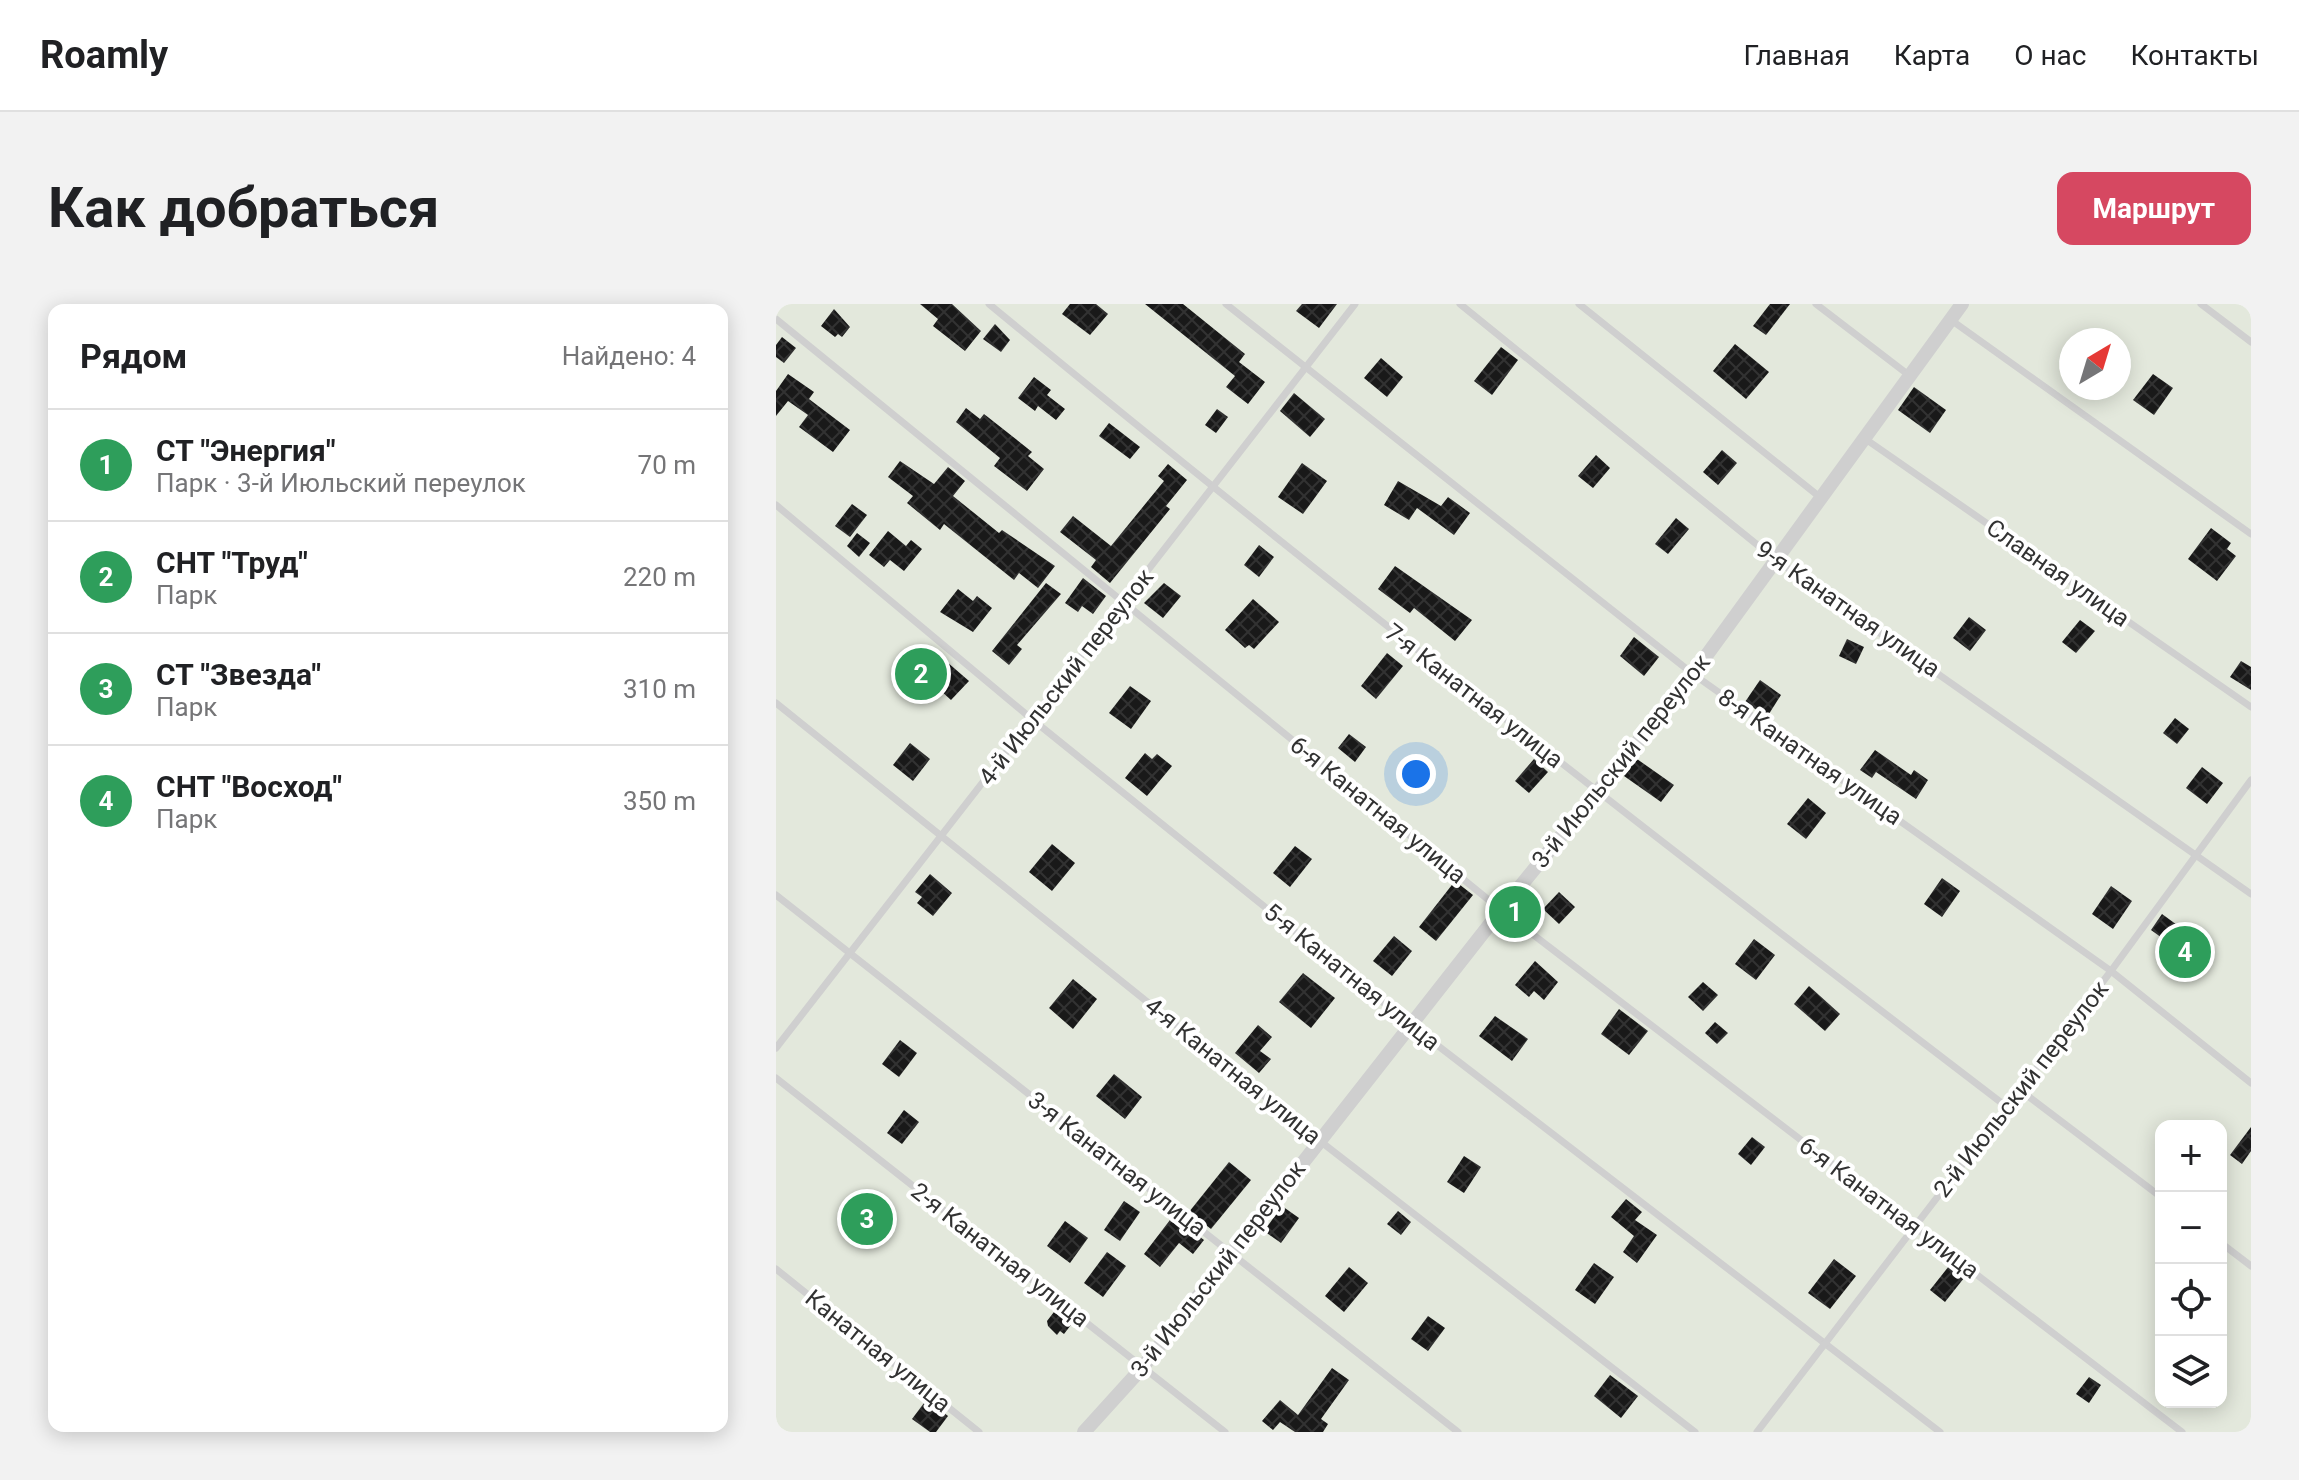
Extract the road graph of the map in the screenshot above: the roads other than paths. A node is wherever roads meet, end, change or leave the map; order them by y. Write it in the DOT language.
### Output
graph roads {
  1 [pos="989,304"];
  2 [pos="1226,304"];
  3 [pos="1355,304"];
  4 [pos="1460,304"];
  5 [pos="1579,304"];
  6 [pos="1816,304"];
  7 [pos="1962,304"];
  8 [pos="2201,304"];
  9 [pos="776,319"];
  10 [pos="1951,320"];
  11 [pos="2251,342"];
  12 [pos="1305,368"];
  13 [pos="1910,376"];
  14 [pos="1864,438"];
  15 [pos="1212,488"];
  16 [pos="1821,498"];
  17 [pos="776,505"];
  18 [pos="2251,534"];
  19 [pos="1776,560"];
  20 [pos="1123,603"];
  21 [pos="1693,674"];
  22 [pos="776,703"];
  23 [pos="2251,707"];
  24 [pos="1033,720"];
  25 [pos="2251,780"];
  26 [pos="1595,792"];
  27 [pos="942,837"];
  28 [pos="2198,853"];
  29 [pos="2251,894"];
  30 [pos="776,895"];
  31 [pos="1501,910"];
  32 [pos="851,954"];
  33 [pos="2111,971"];
  34 [pos="1411,1025"];
  35 [pos="776,1048"];
  36 [pos="776,1078"];
  37 [pos="2251,1083"];
  38 [pos="2020,1090"];
  39 [pos="2007,1107"];
  40 [pos="1320,1141"];
  41 [pos="2155,1192"];
  42 [pos="1914,1228"];
  43 [pos="2227,1248"];
  44 [pos="1231,1255"];
  45 [pos="2251,1266"];
  46 [pos="776,1269"];
  47 [pos="1825,1344"];
  48 [pos="1142,1368"];
  49 [pos="979,1432"];
  50 [pos="1084,1432"];
  51 [pos="1225,1432"];
  52 [pos="1458,1432"];
  53 [pos="1695,1432"];
  54 [pos="1757,1432"];
  55 [pos="1940,1432"];
  56 [pos="2182,1432"];
  1 -- 15 [label="lane, 7-я Канатная улица"];
  2 -- 12 [label="lane, 8-я Канатная улица"];
  3 -- 12 [label="lane, 4-й Июльский переулок"];
  4 -- 19 [label="lane, 9-я Канатная улица"];
  5 -- 16 [label="lane"];
  6 -- 13 [label="lane"];
  7 -- 10 [label="street, 3-й Июльский переулок"];
  8 -- 11 [label="lane"];
  9 -- 20 [label="lane, 6-я Канатная улица"];
  10 -- 13 [label="street, 3-й Июльский переулок"];
  10 -- 18 [label="lane"];
  12 -- 15 [label="lane, 4-й Июльский переулок"];
  12 -- 21 [label="lane, 8-я Канатная улица"];
  13 -- 14 [label="street, 3-й Июльский переулок"];
  14 -- 16 [label="street, 3-й Июльский переулок"];
  14 -- 23 [label="lane, Славная улица"];
  15 -- 20 [label="lane, 4-й Июльский переулок"];
  15 -- 26 [label="lane, 7-я Канатная улица"];
  16 -- 19 [label="street, 3-й Июльский переулок"];
  17 -- 24 [label="lane, 5-я Канатная улица"];
  19 -- 21 [label="street, 3-й Июльский переулок"];
  19 -- 28 [label="lane, 9-я Канатная улица"];
  20 -- 24 [label="lane, 4-й Июльский переулок"];
  20 -- 31 [label="lane, 6-я Канатная улица"];
  21 -- 26 [label="street, 3-й Июльский переулок"];
  21 -- 33 [label="lane, 8-я Канатная улица"];
  22 -- 27 [label="lane, 4-я Канатная улица"];
  24 -- 27 [label="lane, 4-й Июльский переулок"];
  24 -- 34 [label="lane, 5-я Канатная улица"];
  25 -- 28 [label="lane, 2-й Июльский переулок"];
  26 -- 31 [label="street, 3-й Июльский переулок"];
  26 -- 39 [label="lane, 7-я Канатная улица"];
  27 -- 32 [label="lane, 4-й Июльский переулок"];
  27 -- 40 [label="lane, 4-я Канатная улица"];
  28 -- 29 [label="lane, 9-я Канатная улица"];
  28 -- 33 [label="lane, 2-й Июльский переулок"];
  30 -- 32 [label="lane, 3-я Канатная улица"];
  31 -- 34 [label="street, 3-й Июльский переулок"];
  31 -- 42 [label="lane, 6-я Канатная улица"];
  32 -- 35 [label="lane, 4-й Июльский переулок"];
  32 -- 44 [label="lane, 3-я Канатная улица"];
  33 -- 37 [label="lane, 8-я Канатная улица"];
  33 -- 38 [label="lane, 2-й Июльский переулок"];
  34 -- 40 [label="street, 3-й Июльский переулок"];
  34 -- 47 [label="lane, 5-я Канатная улица"];
  36 -- 48 [label="lane, 2-я Канатная улица"];
  38 -- 39 [label="lane, 2-й Июльский переулок"];
  38 -- 41 [label="lane"];
  39 -- 42 [label="lane, 2-й Июльский переулок"];
  40 -- 44 [label="street, 3-й Июльский переулок"];
  40 -- 53 [label="lane, 4-я Канатная улица"];
  42 -- 47 [label="lane, 2-й Июльский переулок"];
  42 -- 56 [label="lane, 6-я Канатная улица"];
  43 -- 45 [label="lane"];
  44 -- 48 [label="street, 3-й Июльский переулок"];
  44 -- 52 [label="lane, 3-я Канатная улица"];
  46 -- 49 [label="lane, Канатная улица"];
  47 -- 54 [label="lane, 2-й Июльский переулок"];
  47 -- 55 [label="lane, 5-я Канатная улица"];
  48 -- 50 [label="street, 3-й Июльский переулок"];
  48 -- 51 [label="lane, 2-я Канатная улица"];
}
